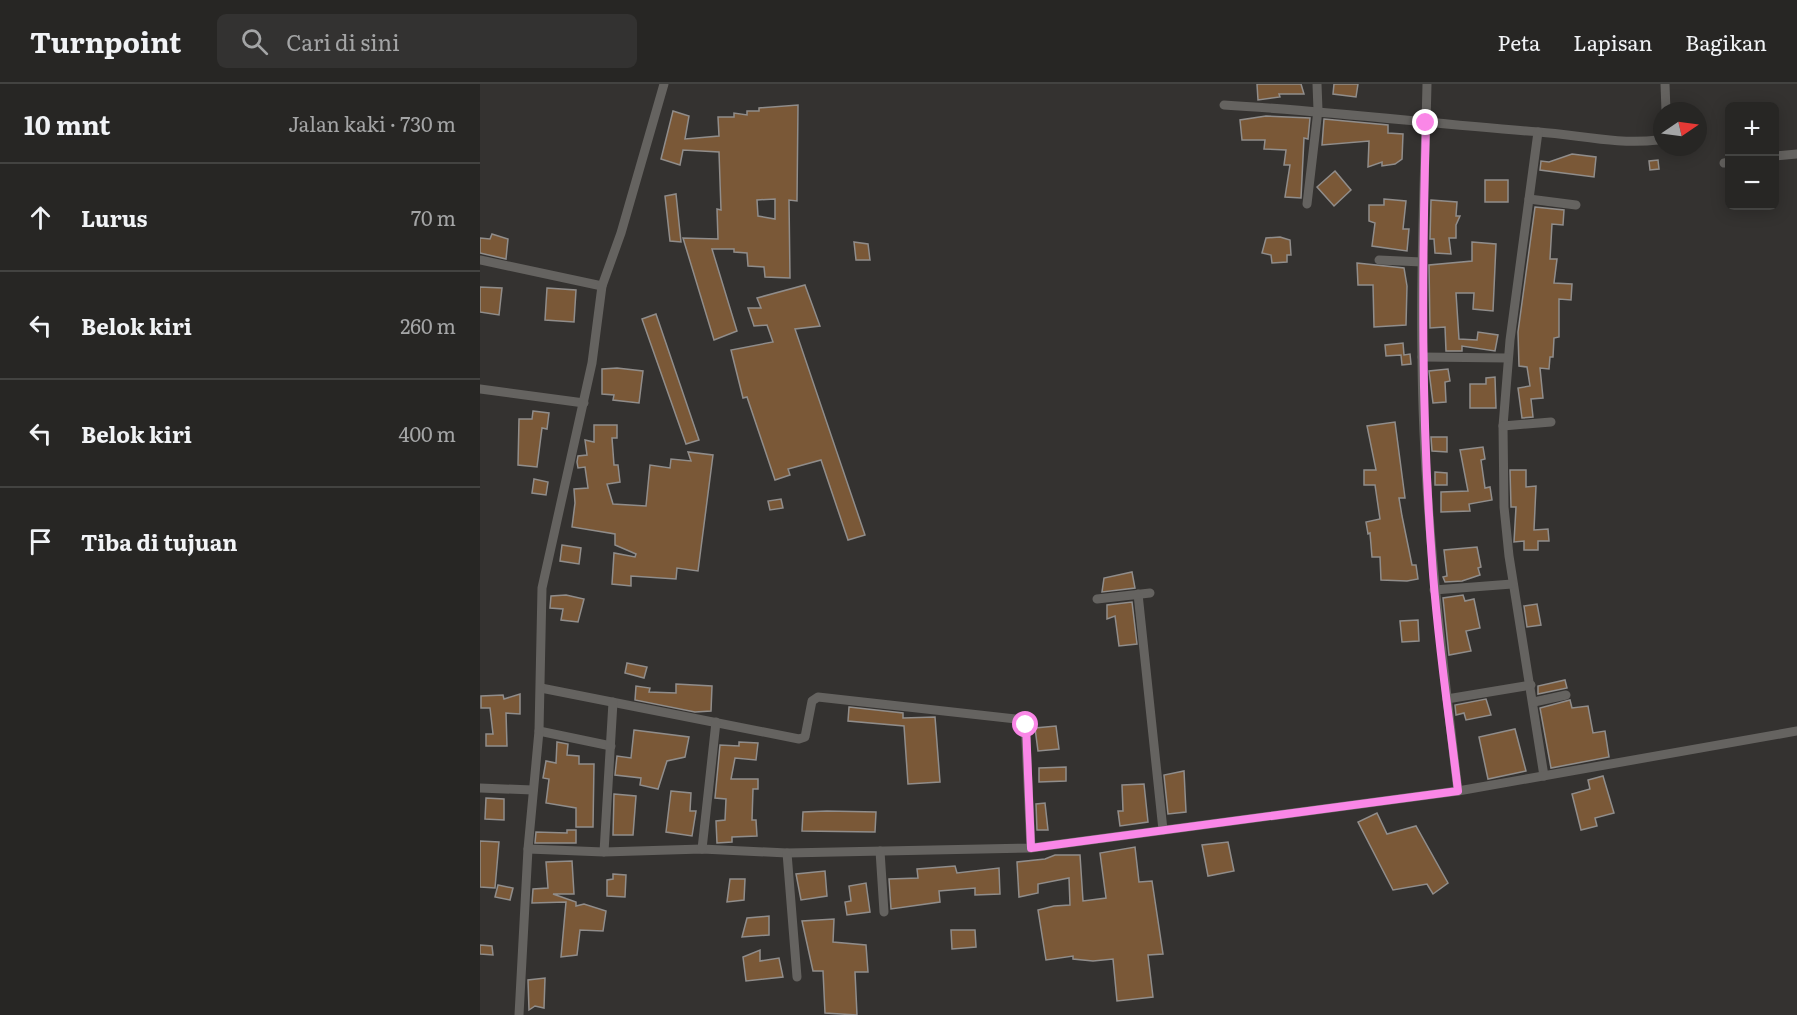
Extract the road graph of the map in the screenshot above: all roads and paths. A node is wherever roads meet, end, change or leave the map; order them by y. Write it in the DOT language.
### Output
graph roads {
  1 [pos="664,84"];
  2 [pos="1317,84"];
  3 [pos="1427,84"];
  4 [pos="1665,84"];
  5 [pos="1666,102"];
  6 [pos="1224,105"];
  7 [pos="1318,110"];
  8 [pos="1426,123"];
  9 [pos="1538,132"];
  10 [pos="1653,140"];
  11 [pos="1797,154"];
  12 [pos="1779,156"];
  13 [pos="1529,200"];
  14 [pos="1307,204"];
  15 [pos="1576,205"];
  16 [pos="480,260"];
  17 [pos="1379,260"];
  18 [pos="1422,262"];
  19 [pos="602,286"];
  20 [pos="1422,357"];
  21 [pos="1508,358"];
  22 [pos="480,389"];
  23 [pos="584,403"];
  24 [pos="1551,422"];
  25 [pos="1503,426"];
  26 [pos="1512,584"];
  27 [pos="1434,590"];
  28 [pos="1150,593"];
  29 [pos="1138,594"];
  30 [pos="1097,599"];
  31 [pos="1531,685"];
  32 [pos="541,688"];
  33 [pos="1566,695"];
  34 [pos="1447,699"];
  35 [pos="613,702"];
  36 [pos="1534,702"];
  37 [pos="716,722"];
  38 [pos="539,731"];
  39 [pos="1797,731"];
  40 [pos="611,746"];
  41 [pos="1544,776"];
  42 [pos="480,788"];
  43 [pos="533,790"];
  44 [pos="1458,791"];
  45 [pos="1163,830"];
  46 [pos="1031,848"];
  47 [pos="528,849"];
  48 [pos="702,849"];
  49 [pos="880,851"];
  50 [pos="604,852"];
  51 [pos="787,853"];
  52 [pos="884,912"];
  53 [pos="797,977"];
  54 [pos="519,1015"];
  1 -- 19 [label="street"];
  2 -- 7 [label="street"];
  3 -- 8 [label="street"];
  4 -- 5 [label="street"];
  6 -- 7 [label="street"];
  7 -- 8 [label="street"];
  7 -- 14 [label="street"];
  8 -- 9 [label="street"];
  8 -- 18 [label="street"];
  9 -- 10 [label="street"];
  9 -- 13 [label="street"];
  11 -- 12 [label="street"];
  13 -- 15 [label="street"];
  13 -- 21 [label="street"];
  16 -- 19 [label="street"];
  17 -- 18 [label="street"];
  18 -- 20 [label="street"];
  19 -- 23 [label="street"];
  20 -- 21 [label="street"];
  20 -- 27 [label="street"];
  21 -- 25 [label="street"];
  22 -- 23 [label="street"];
  23 -- 32 [label="street"];
  24 -- 25 [label="street"];
  25 -- 26 [label="street"];
  26 -- 27 [label="street"];
  26 -- 31 [label="street"];
  27 -- 34 [label="street"];
  28 -- 29 [label="street"];
  29 -- 30 [label="street"];
  29 -- 45 [label="street"];
  31 -- 34 [label="street"];
  31 -- 36 [label="street"];
  32 -- 35 [label="street"];
  32 -- 38 [label="street"];
  33 -- 36 [label="street"];
  34 -- 44 [label="street"];
  35 -- 37 [label="street"];
  35 -- 40 [label="street"];
  36 -- 41 [label="street"];
  37 -- 46 [label="street"];
  37 -- 48 [label="street"];
  38 -- 40 [label="street"];
  38 -- 43 [label="street"];
  39 -- 41 [label="street"];
  40 -- 50 [label="street"];
  41 -- 44 [label="street"];
  42 -- 43 [label="street"];
  43 -- 47 [label="street"];
  44 -- 45 [label="street"];
  45 -- 46 [label="street"];
  46 -- 49 [label="street"];
  47 -- 50 [label="street"];
  47 -- 54 [label="street"];
  48 -- 50 [label="street"];
  48 -- 51 [label="street"];
  49 -- 51 [label="street"];
  49 -- 52 [label="street"];
  51 -- 53 [label="street"];
}
